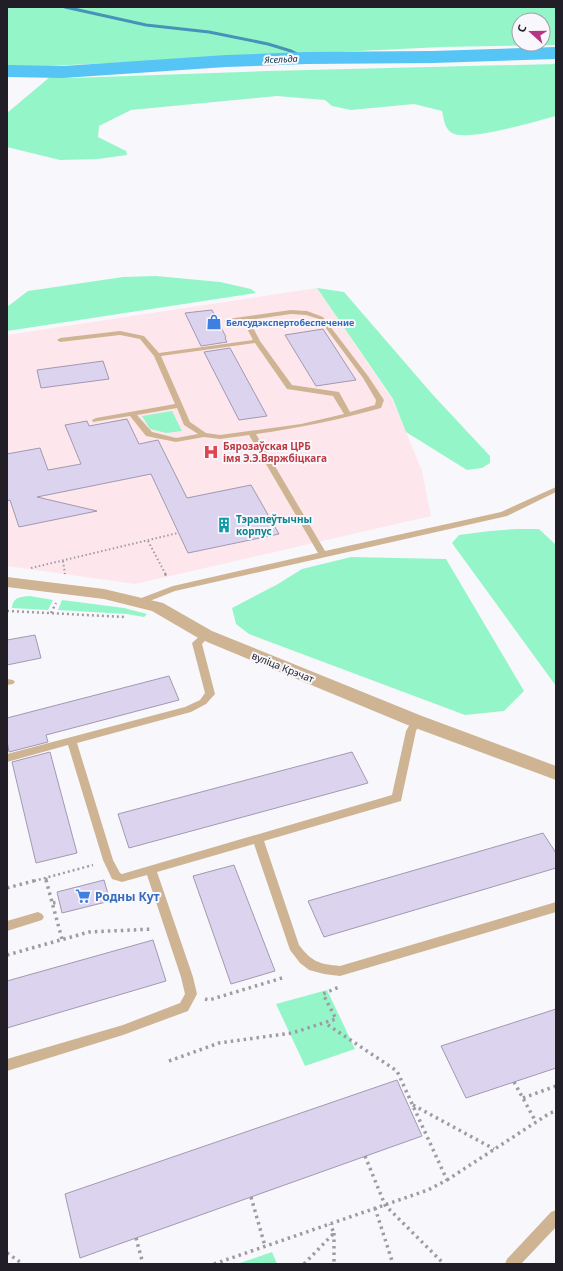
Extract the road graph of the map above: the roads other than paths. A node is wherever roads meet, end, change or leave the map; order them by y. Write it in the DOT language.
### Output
graph roads {
  1 [pos="245,319"];
  2 [pos="227,321"];
  3 [pos="60,340"];
  4 [pos="257,341"];
  5 [pos="157,355"];
  6 [pos="179,406"];
  7 [pos="132,414"];
  8 [pos="348,415"];
  9 [pos="96,420"];
  10 [pos="251,432"];
  11 [pos="204,435"];
  12 [pos="556,489"];
  13 [pos="323,554"];
  14 [pos="7,582"];
  15 [pos="139,602"];
  16 [pos="206,635"];
  17 [pos="416,721"];
  18 [pos="72,742"];
  19 [pos="7,758"];
  20 [pos="556,773"];
  21 [pos="258,839"];
  22 [pos="151,870"];
  23 [pos="556,907"];
  24 [pos="38,917"];
  25 [pos="7,926"];
  26 [pos="7,1065"];
  27 [pos="556,1217"];
  28 [pos="512,1264"];
  1 -- 2 [label="lane"];
  1 -- 4 [label="lane"];
  1 -- 8 [label="lane"];
  3 -- 5 [label="lane"];
  4 -- 5 [label="lane"];
  4 -- 8 [label="lane"];
  5 -- 6 [label="lane"];
  6 -- 7 [label="lane"];
  6 -- 11 [label="lane"];
  7 -- 9 [label="lane"];
  7 -- 11 [label="lane"];
  8 -- 10 [label="lane"];
  10 -- 11 [label="lane"];
  10 -- 13 [label="lane"];
  12 -- 13 [label="lane"];
  13 -- 15 [label="lane"];
  14 -- 15 [label="street, вуліца Крэчат"];
  15 -- 16 [label="street, вуліца Крэчат"];
  16 -- 17 [label="street, вуліца Крэчат"];
  16 -- 18 [label="lane"];
  17 -- 20 [label="street, вуліца Крэчат"];
  17 -- 21 [label="lane"];
  18 -- 19 [label="lane"];
  18 -- 22 [label="lane"];
  21 -- 22 [label="lane"];
  21 -- 23 [label="lane"];
  22 -- 26 [label="lane"];
  24 -- 25 [label="lane"];
  27 -- 28 [label="lane"];
}
